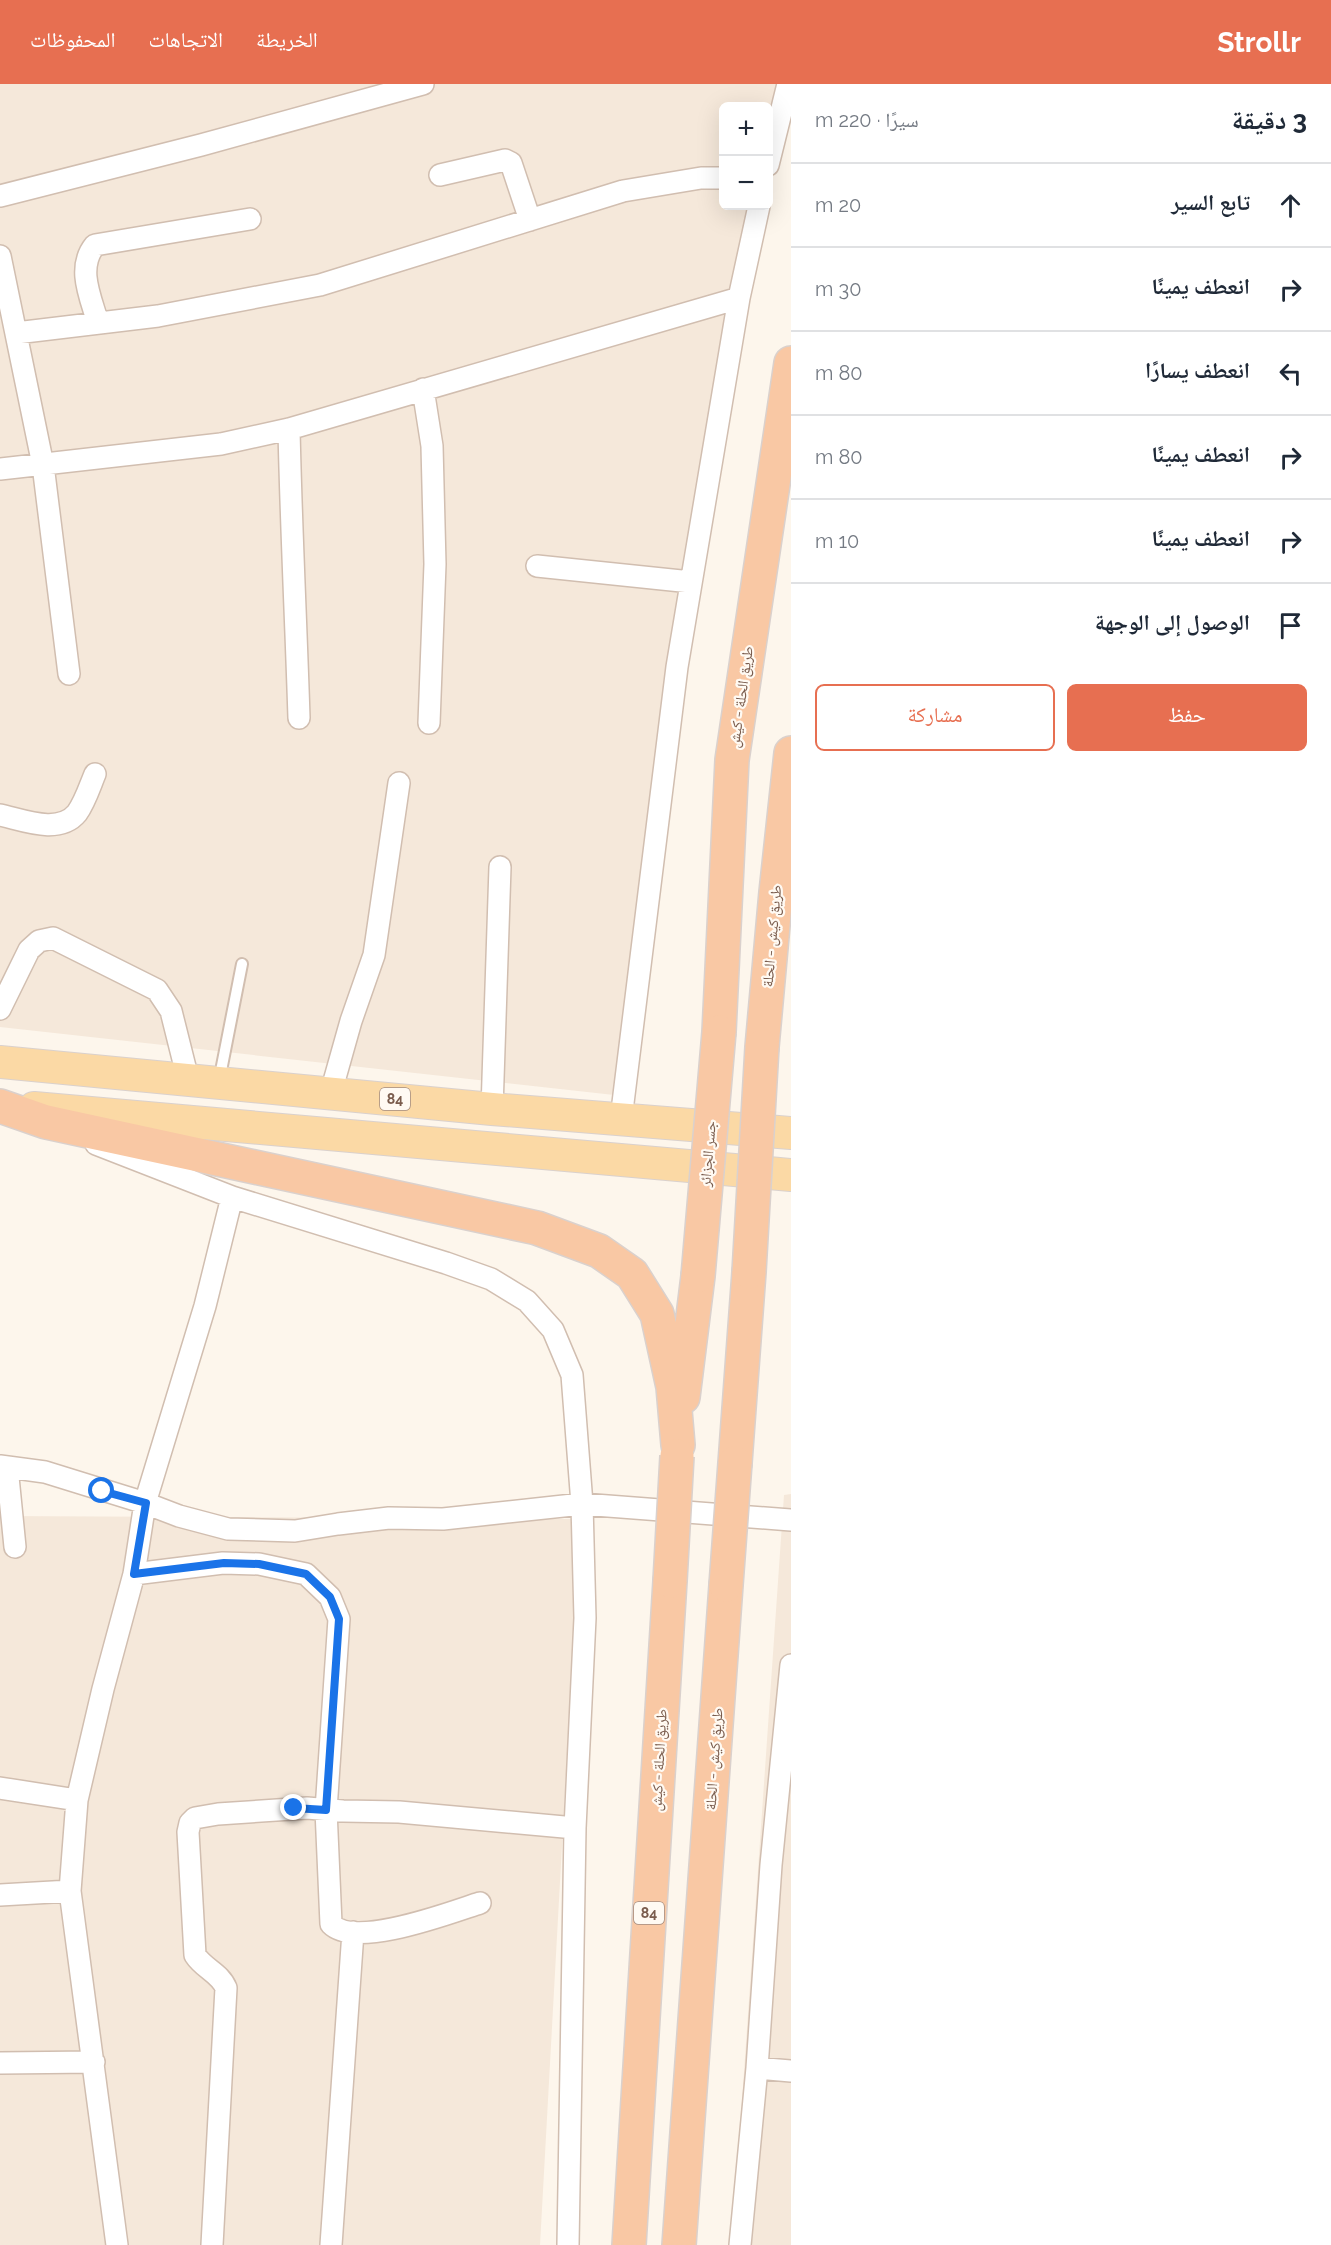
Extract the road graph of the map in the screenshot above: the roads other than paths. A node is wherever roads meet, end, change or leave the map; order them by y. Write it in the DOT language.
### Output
graph roads {
  1 [pos="788,84"];
  2 [pos="419,85"];
  3 [pos="770,156"];
  4 [pos="440,175"];
  5 [pos="719,178"];
  6 [pos="0,196"];
  7 [pos="758,210"];
  8 [pos="250,219"];
  9 [pos="530,220"];
  10 [pos="0,256"];
  11 [pos="739,298"];
  12 [pos="98,323"];
  13 [pos="16,333"];
  14 [pos="791,363"];
  15 [pos="423,388"];
  16 [pos="290,429"];
  17 [pos="43,465"];
  18 [pos="0,469"];
  19 [pos="537,566"];
  20 [pos="690,582"];
  21 [pos="69,674"];
  22 [pos="299,718"];
  23 [pos="429,723"];
  24 [pos="791,753"];
  25 [pos="95,774"];
  26 [pos="399,783"];
  27 [pos="0,814"];
  28 [pos="500,867"];
  29 [pos="791,912"];
  30 [pos="242,964"];
  31 [pos="0,1009"];
  32 [pos="766,1009"];
  33 [pos="719,1032"];
  34 [pos="0,1062"];
  35 [pos="188,1079"];
  36 [pos="219,1082"];
  37 [pos="331,1092"];
  38 [pos="0,1105"];
  39 [pos="492,1109"];
  40 [pos="621,1119"];
  41 [pos="46,1122"];
  42 [pos="791,1133"];
  43 [pos="791,1175"];
  44 [pos="232,1197"];
  45 [pos="698,1276"];
  46 [pos="678,1451"];
  47 [pos="3,1466"];
  48 [pos="146,1503"];
  49 [pos="582,1504"];
  50 [pos="791,1520"];
  51 [pos="15,1546"];
  52 [pos="134,1574"];
  53 [pos="791,1665"];
  54 [pos="0,1788"];
  55 [pos="77,1800"];
  56 [pos="326,1810"];
  57 [pos="575,1828"];
  58 [pos="70,1891"];
  59 [pos="0,1895"];
  60 [pos="480,1903"];
  61 [pos="353,1932"];
  62 [pos="94,2062"];
  63 [pos="0,2063"];
  64 [pos="757,2068"];
  65 [pos="791,2072"];
  66 [pos="117,2245"];
  67 [pos="212,2245"];
  68 [pos="331,2245"];
  69 [pos="568,2245"];
  70 [pos="629,2245"];
  71 [pos="679,2245"];
  72 [pos="740,2245"];
  1 -- 3 [label="street"];
  2 -- 6 [label="street"];
  4 -- 9 [label="street"];
  5 -- 9 [label="street"];
  7 -- 11 [label="street"];
  8 -- 12 [label="street"];
  9 -- 12 [label="street"];
  10 -- 13 [label="street"];
  11 -- 15 [label="street"];
  11 -- 20 [label="street"];
  12 -- 13 [label="street"];
  13 -- 17 [label="street"];
  14 -- 33 [label="highway, طريق الحلة - كيش"];
  15 -- 16 [label="street"];
  15 -- 23 [label="street"];
  16 -- 17 [label="street"];
  16 -- 22 [label="street"];
  17 -- 18 [label="street"];
  17 -- 21 [label="street"];
  19 -- 20 [label="street"];
  20 -- 40 [label="street"];
  24 -- 32 [label="highway, طريق كيش - الحلة"];
  25 -- 27 [label="street"];
  26 -- 37 [label="street"];
  28 -- 39 [label="street"];
  29 -- 32 [label="highway"];
  30 -- 36 [label="lane"];
  31 -- 35 [label="street"];
  32 -- 71 [label="highway, طريق كيش - الحلة, bridge"];
  33 -- 45 [label="highway, جسر الجزائر, bridge"];
  34 -- 35 [label="main road, 84"];
  35 -- 36 [label="main road, 84"];
  36 -- 37 [label="main road, 84"];
  37 -- 39 [label="main road, 84"];
  38 -- 41 [label="highway"];
  38 -- 43 [label="main road"];
  39 -- 40 [label="main road, 84"];
  40 -- 42 [label="main road, 84"];
  41 -- 44 [label="street"];
  41 -- 46 [label="highway"];
  44 -- 48 [label="street"];
  44 -- 49 [label="street"];
  45 -- 46 [label="highway, طريق الحلة - كيش"];
  46 -- 70 [label="highway, طريق الحلة - كيش / 84, bridge"];
  47 -- 48 [label="street"];
  47 -- 51 [label="street"];
  48 -- 49 [label="street"];
  48 -- 52 [label="street"];
  49 -- 50 [label="street"];
  49 -- 57 [label="street"];
  52 -- 55 [label="street"];
  52 -- 56 [label="street"];
  53 -- 64 [label="street"];
  54 -- 55 [label="street"];
  55 -- 58 [label="street"];
  56 -- 57 [label="street"];
  56 -- 61 [label="street"];
  56 -- 67 [label="street"];
  57 -- 69 [label="street"];
  58 -- 59 [label="street"];
  58 -- 62 [label="street"];
  60 -- 61 [label="street"];
  61 -- 68 [label="street"];
  62 -- 63 [label="street"];
  62 -- 66 [label="street"];
  64 -- 65 [label="street"];
  64 -- 72 [label="street"];
}
